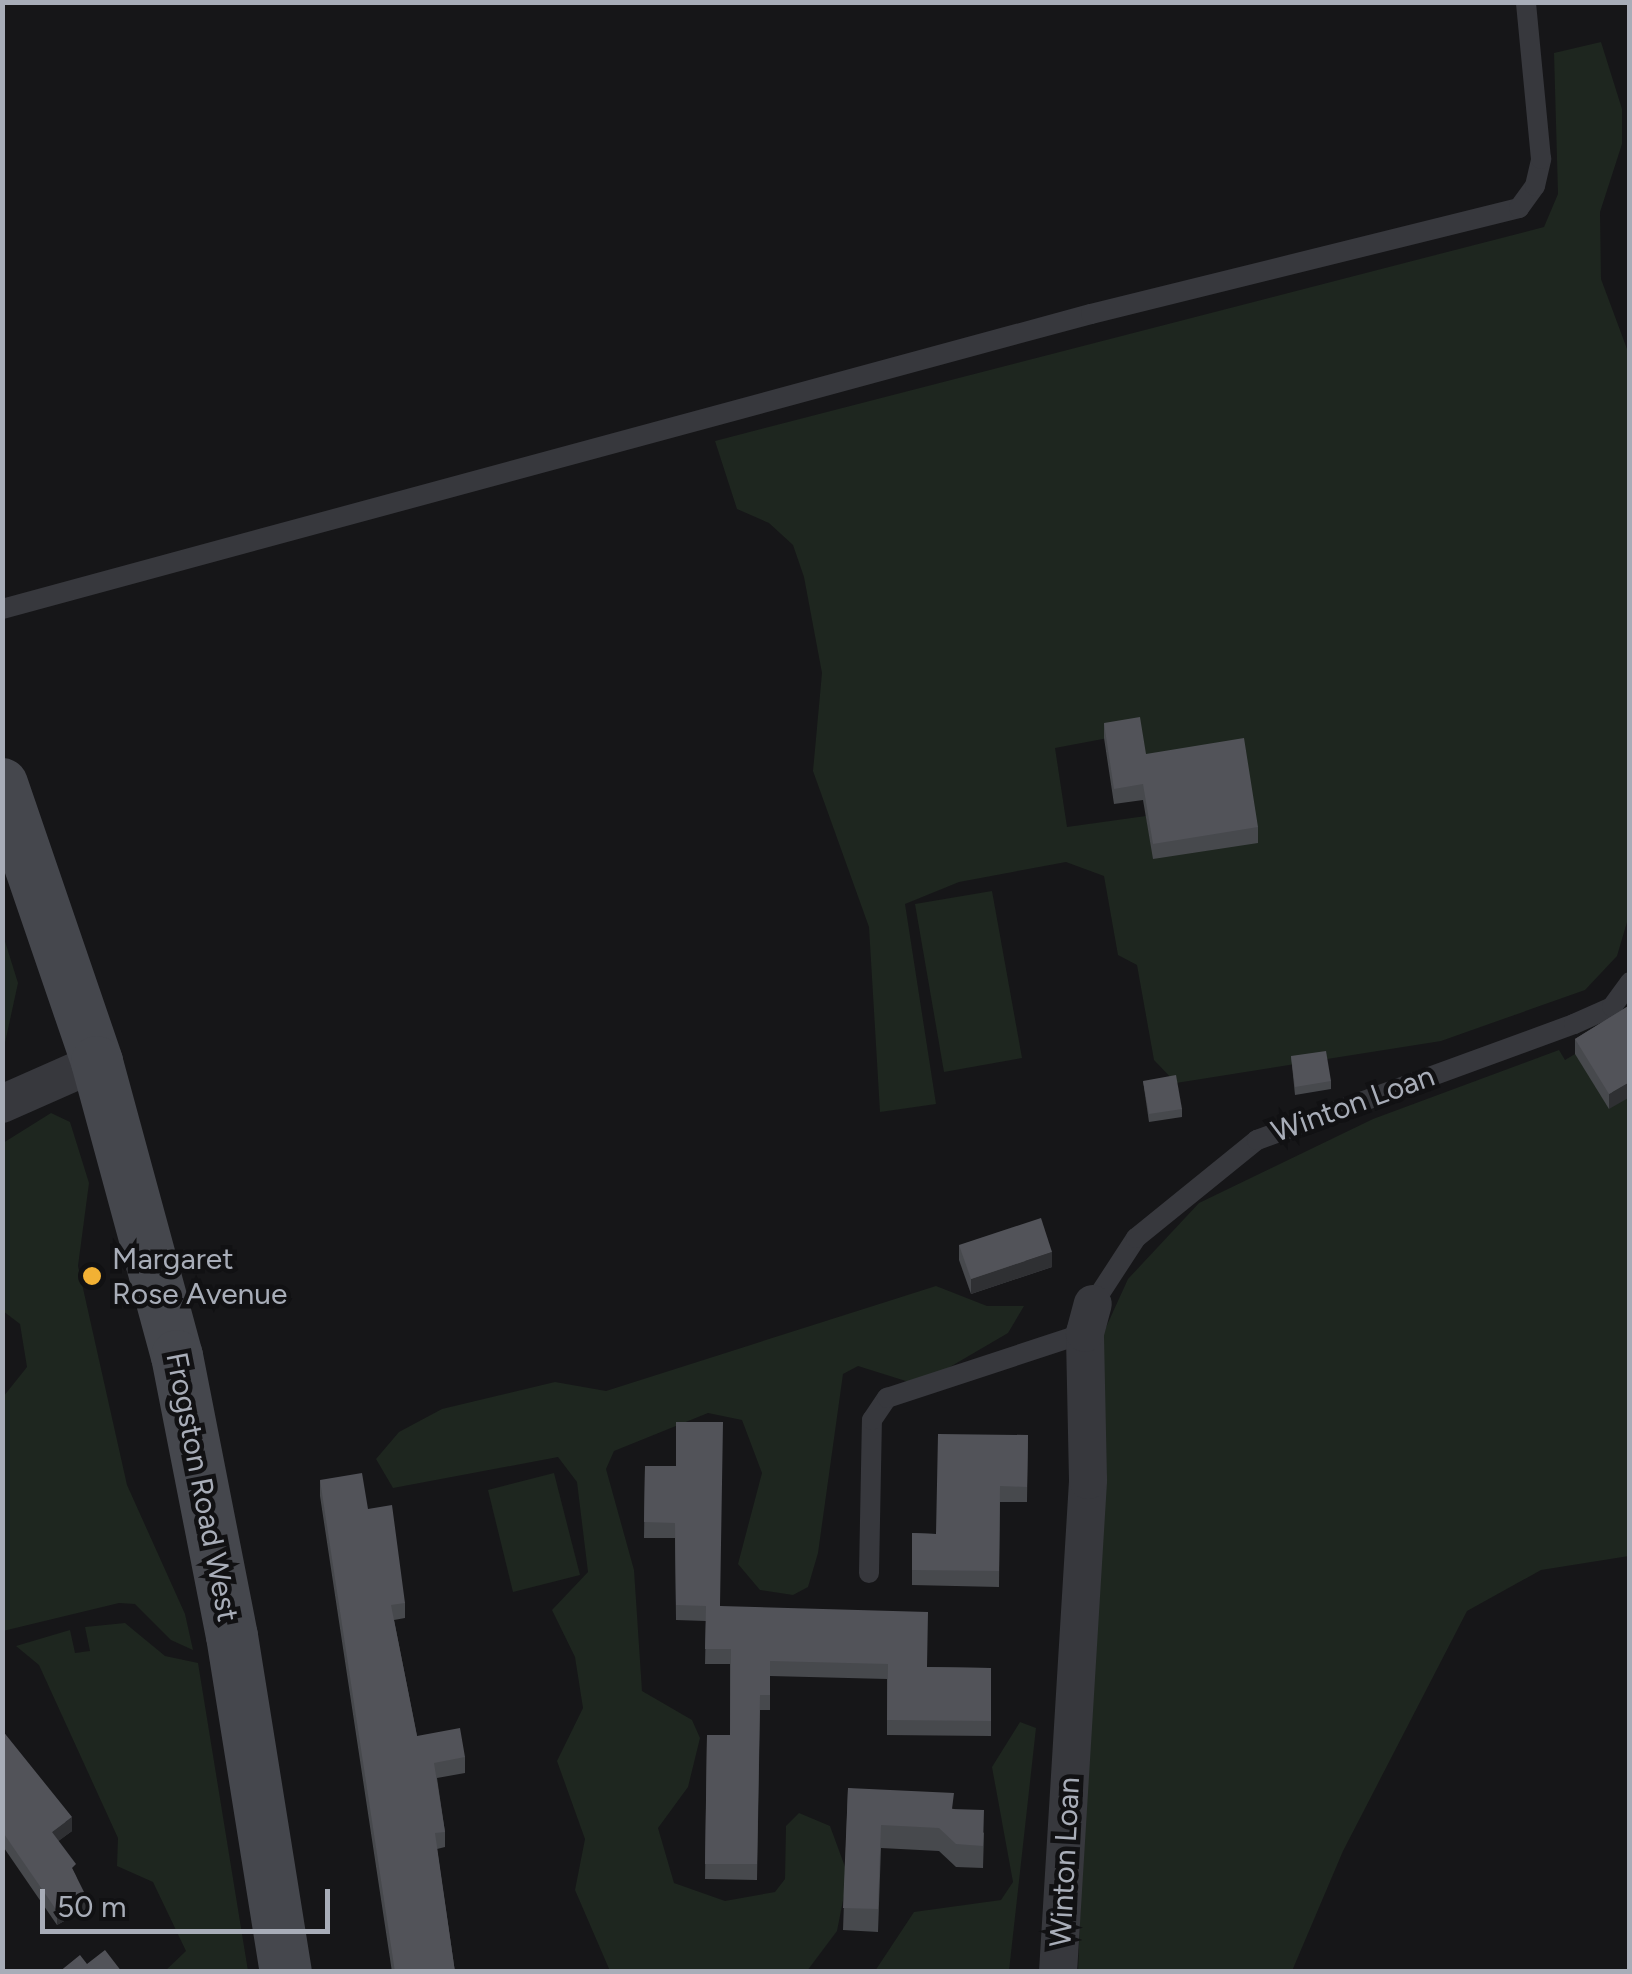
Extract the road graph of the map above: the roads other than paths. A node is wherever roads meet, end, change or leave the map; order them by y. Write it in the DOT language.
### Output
graph roads {
  1 [pos="1526,2"];
  2 [pos="2,609"];
  3 [pos="2,784"];
  4 [pos="1630,982"];
  5 [pos="97,1062"];
  6 [pos="2,1104"];
  7 [pos="1089,1318"];
  8 [pos="869,1573"];
  9 [pos="286,1972"];
  10 [pos="1058,1972"];
  1 -- 2 [label="lane"];
  3 -- 5 [label="main road, Frogston Road West"];
  4 -- 7 [label="lane, Winton Loan"];
  5 -- 6 [label="street"];
  5 -- 9 [label="main road, Frogston Road West"];
  7 -- 8 [label="lane"];
  7 -- 10 [label="street, Winton Loan"];
}
